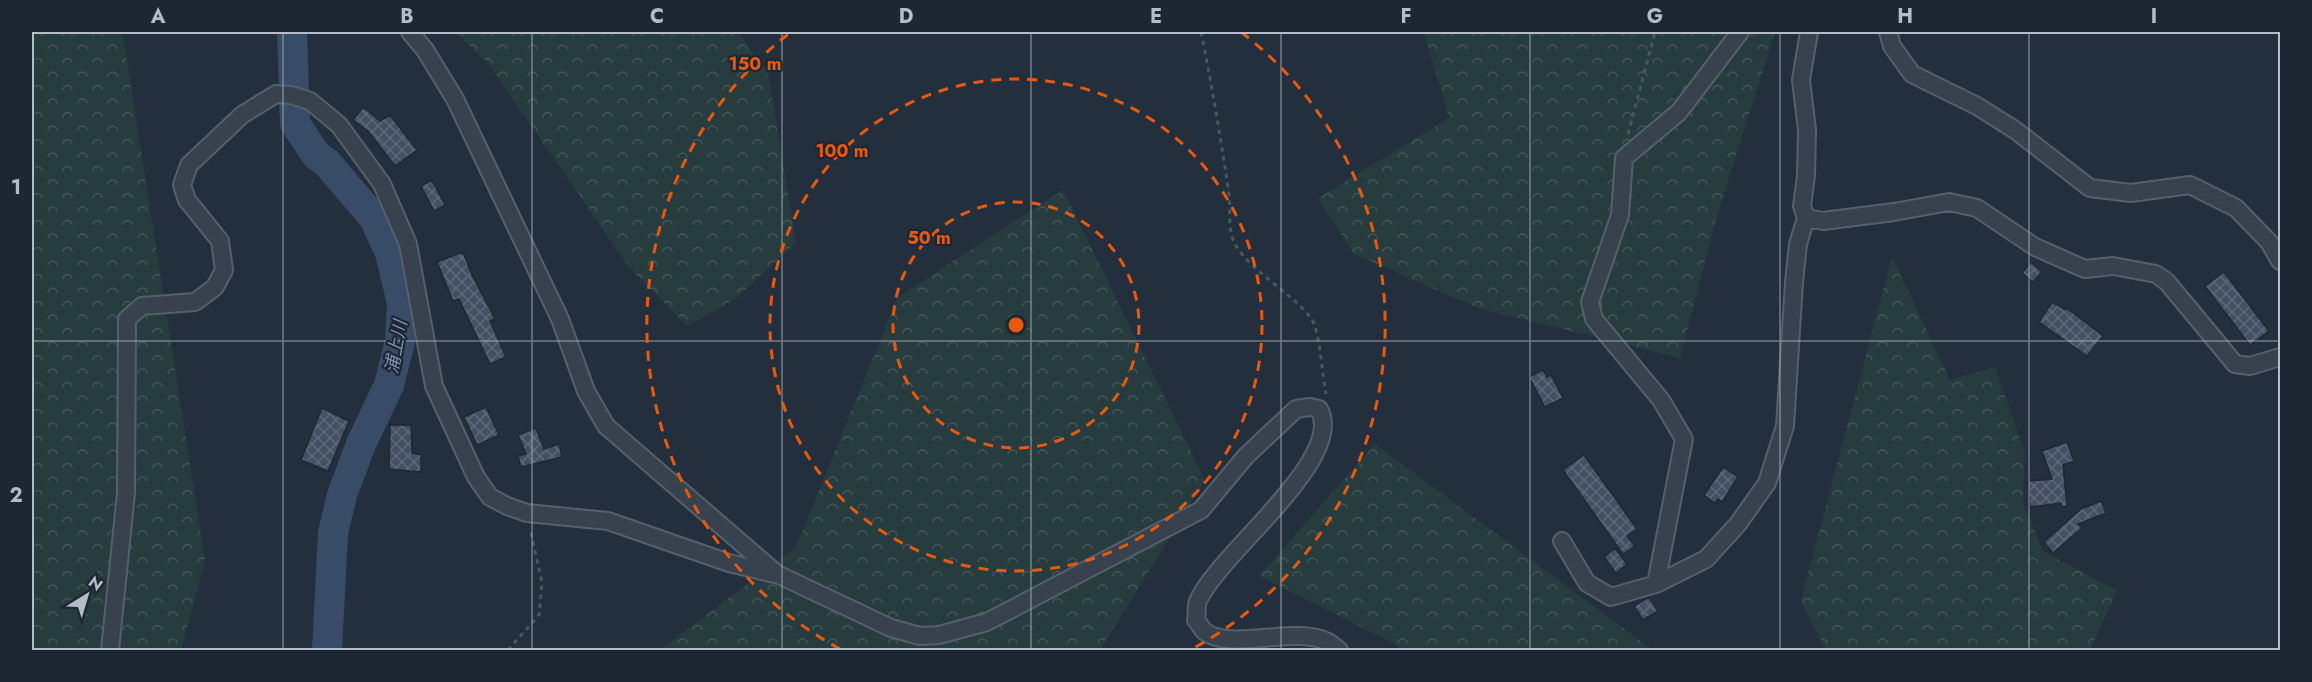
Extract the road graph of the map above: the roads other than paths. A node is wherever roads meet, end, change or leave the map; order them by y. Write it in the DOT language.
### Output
graph roads {
  1 [pos="410,32"];
  2 [pos="1740,32"];
  3 [pos="1809,32"];
  4 [pos="1888,32"];
  5 [pos="1806,218"];
  6 [pos="2280,261"];
  7 [pos="2280,357"];
  8 [pos="1562,541"];
  9 [pos="779,575"];
  10 [pos="1656,584"];
  11 [pos="110,651"];
  12 [pos="1339,651"];
  1 -- 9 [label="street"];
  2 -- 10 [label="street"];
  3 -- 5 [label="street"];
  4 -- 6 [label="street"];
  5 -- 7 [label="street"];
  5 -- 10 [label="street"];
  8 -- 10 [label="street"];
  9 -- 11 [label="street"];
  9 -- 12 [label="street"];
}
